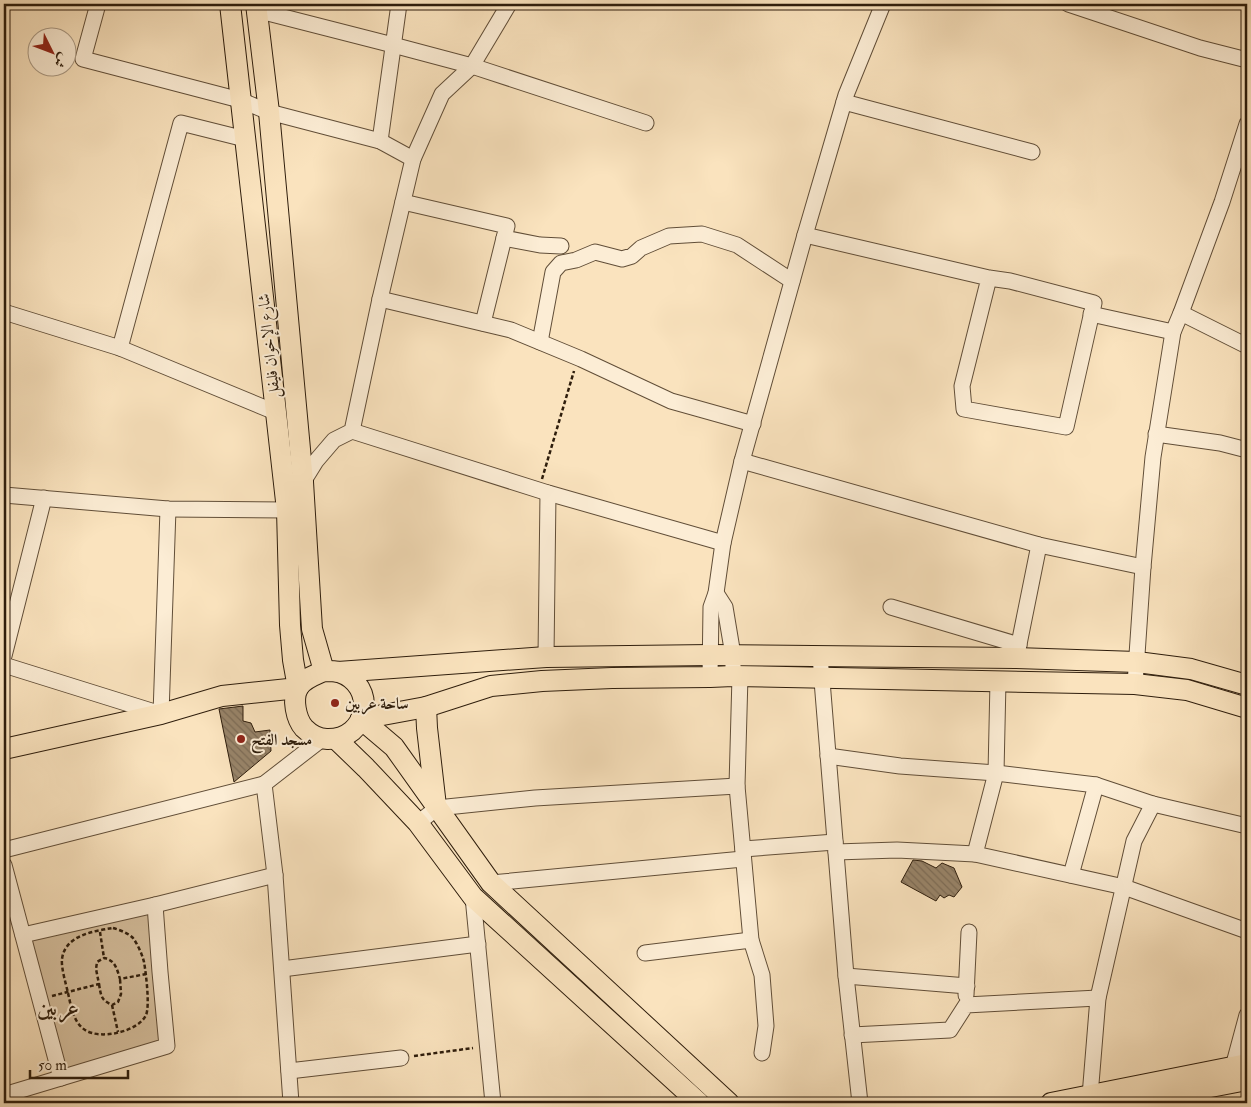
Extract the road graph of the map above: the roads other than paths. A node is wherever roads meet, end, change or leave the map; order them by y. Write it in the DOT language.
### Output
graph roads {
  1 [pos="98,4"];
  2 [pos="230,4"];
  3 [pos="399,4"];
  4 [pos="509,4"];
  5 [pos="883,4"];
  6 [pos="1068,4"];
  7 [pos="256,7"];
  8 [pos="394,45"];
  9 [pos="1247,60"];
  10 [pos="472,66"];
  11 [pos="240,100"];
  12 [pos="844,102"];
  13 [pos="269,112"];
  14 [pos="646,123"];
  15 [pos="1247,124"];
  16 [pos="245,139"];
  17 [pos="380,141"];
  18 [pos="1032,152"];
  19 [pos="413,159"];
  20 [pos="403,202"];
  21 [pos="805,236"];
  22 [pos="504,238"];
  23 [pos="561,246"];
  24 [pos="989,278"];
  25 [pos="792,281"];
  26 [pos="380,299"];
  27 [pos="4,312"];
  28 [pos="1091,314"];
  29 [pos="1181,314"];
  30 [pos="484,324"];
  31 [pos="1173,332"];
  32 [pos="540,342"];
  33 [pos="1246,346"];
  34 [pos="120,348"];
  35 [pos="276,412"];
  36 [pos="753,424"];
  37 [pos="352,431"];
  38 [pos="1156,434"];
  39 [pos="1247,450"];
  40 [pos="742,461"];
  41 [pos="303,482"];
  42 [pos="543,491"];
  43 [pos="4,495"];
  44 [pos="44,498"];
  45 [pos="168,509"];
  46 [pos="286,510"];
  47 [pos="723,543"];
  48 [pos="1040,545"];
  49 [pos="1143,567"];
  50 [pos="716,593"];
  51 [pos="891,608"];
  52 [pos="1017,651"];
  53 [pos="710,655"];
  54 [pos="4,656"];
  55 [pos="733,656"];
  56 [pos="820,656"];
  57 [pos="546,658"];
  58 [pos="1137,662"];
  59 [pos="4,665"];
  60 [pos="331,671"];
  61 [pos="736,676"];
  62 [pos="710,677"];
  63 [pos="821,678"];
  64 [pos="998,681"];
  65 [pos="1135,684"];
  66 [pos="1247,685"];
  67 [pos="298,688"];
  68 [pos="426,707"];
  69 [pos="1247,708"];
  70 [pos="161,714"];
  71 [pos="361,719"];
  72 [pos="329,739"];
  73 [pos="4,749"];
  74 [pos="828,756"];
  75 [pos="996,773"];
  76 [pos="264,784"];
  77 [pos="1096,785"];
  78 [pos="737,786"];
  79 [pos="1153,804"];
  80 [pos="437,808"];
  81 [pos="418,823"];
  82 [pos="1247,826"];
  83 [pos="836,847"];
  84 [pos="4,850"];
  85 [pos="743,854"];
  86 [pos="975,854"];
  87 [pos="4,865"];
  88 [pos="275,875"];
  89 [pos="1071,875"];
  90 [pos="490,883"];
  91 [pos="1124,887"];
  92 [pos="473,897"];
  93 [pos="155,905"];
  94 [pos="1247,931"];
  95 [pos="969,932"];
  96 [pos="22,935"];
  97 [pos="751,940"];
  98 [pos="478,944"];
  99 [pos="645,953"];
  100 [pos="282,969"];
  101 [pos="846,976"];
  102 [pos="967,986"];
  103 [pos="1098,998"];
  104 [pos="966,1005"];
  105 [pos="1247,1015"];
  106 [pos="852,1035"];
  107 [pos="762,1053"];
  108 [pos="400,1058"];
  109 [pos="1242,1070"];
  110 [pos="289,1071"];
  111 [pos="61,1078"];
  112 [pos="1206,1088"];
  113 [pos="4,1095"];
  114 [pos="1090,1096"];
  115 [pos="291,1103"];
  116 [pos="493,1103"];
  117 [pos="699,1103"];
  118 [pos="730,1103"];
  119 [pos="860,1103"];
  120 [pos="1051,1103"];
  121 [pos="1127,1103"];
  1 -- 11 [label="street"];
  2 -- 11 [label="main road, شارع الإخوان فليفل"];
  3 -- 8 [label="street"];
  4 -- 10 [label="street"];
  5 -- 12 [label="street"];
  6 -- 9 [label="street"];
  7 -- 8 [label="street"];
  7 -- 13 [label="main road, شارع الإخوان فليفل"];
  8 -- 10 [label="street"];
  8 -- 17 [label="street"];
  10 -- 14 [label="street"];
  10 -- 19 [label="street"];
  11 -- 13 [label="street"];
  11 -- 16 [label="main road, شارع الإخوان فليفل"];
  12 -- 18 [label="street"];
  12 -- 21 [label="street"];
  13 -- 17 [label="street"];
  13 -- 41 [label="main road, شارع الإخوان فليفل"];
  15 -- 29 [label="street"];
  16 -- 34 [label="street"];
  16 -- 35 [label="main road, شارع الإخوان فليفل"];
  17 -- 19 [label="street"];
  19 -- 20 [label="street"];
  20 -- 22 [label="street"];
  20 -- 26 [label="street"];
  21 -- 24 [label="street"];
  21 -- 25 [label="street"];
  22 -- 23 [label="street"];
  22 -- 30 [label="street"];
  24 -- 28 [label="street"];
  24 -- 28 [label="street"];
  25 -- 32 [label="street"];
  25 -- 36 [label="street"];
  26 -- 30 [label="street"];
  26 -- 37 [label="street"];
  27 -- 34 [label="street"];
  28 -- 31 [label="street"];
  29 -- 31 [label="street"];
  29 -- 33 [label="street"];
  30 -- 32 [label="street"];
  31 -- 38 [label="street"];
  32 -- 36 [label="street"];
  34 -- 35 [label="street"];
  35 -- 46 [label="main road, شارع الإخوان فليفل"];
  36 -- 40 [label="street"];
  37 -- 41 [label="street"];
  37 -- 42 [label="street"];
  38 -- 39 [label="street"];
  38 -- 49 [label="street"];
  40 -- 47 [label="street"];
  40 -- 48 [label="street"];
  41 -- 60 [label="main road, شارع الإخوان فليفل"];
  42 -- 47 [label="street"];
  42 -- 57 [label="street"];
  43 -- 44 [label="street"];
  44 -- 45 [label="street"];
  44 -- 54 [label="street"];
  45 -- 46 [label="street"];
  45 -- 70 [label="street"];
  46 -- 67 [label="main road, شارع الإخوان فليفل"];
  47 -- 50 [label="street"];
  48 -- 49 [label="street"];
  48 -- 52 [label="street"];
  49 -- 58 [label="street"];
  50 -- 53 [label="street"];
  50 -- 55 [label="street"];
  51 -- 52 [label="street"];
  52 -- 56 [label="main road"];
  52 -- 58 [label="main road"];
  53 -- 55 [label="main road"];
  53 -- 57 [label="main road"];
  53 -- 62 [label="street"];
  55 -- 56 [label="main road"];
  55 -- 61 [label="street"];
  56 -- 63 [label="street"];
  57 -- 60 [label="main road"];
  58 -- 65 [label="street"];
  58 -- 66 [label="main road"];
  59 -- 70 [label="street"];
  60 -- 67 [label="main road"];
  60 -- 71 [label="main road"];
  61 -- 62 [label="main road"];
  61 -- 63 [label="main road"];
  61 -- 78 [label="street"];
  62 -- 68 [label="main road"];
  63 -- 64 [label="main road"];
  63 -- 74 [label="street"];
  64 -- 65 [label="main road"];
  64 -- 75 [label="street"];
  65 -- 69 [label="main road"];
  67 -- 70 [label="main road"];
  67 -- 72 [label="main road"];
  68 -- 71 [label="main road"];
  68 -- 80 [label="main road"];
  70 -- 73 [label="main road"];
  71 -- 72 [label="main road"];
  71 -- 80 [label="main road"];
  72 -- 76 [label="street"];
  72 -- 81 [label="main road"];
  74 -- 75 [label="street"];
  74 -- 83 [label="street"];
  75 -- 77 [label="street"];
  75 -- 86 [label="street"];
  76 -- 84 [label="street"];
  76 -- 88 [label="street"];
  77 -- 79 [label="street"];
  77 -- 89 [label="street"];
  78 -- 80 [label="street"];
  78 -- 85 [label="street"];
  79 -- 82 [label="street"];
  79 -- 91 [label="street"];
  80 -- 81 [label="street"];
  80 -- 90 [label="main road"];
  81 -- 92 [label="main road"];
  83 -- 85 [label="street"];
  83 -- 86 [label="street"];
  83 -- 101 [label="street"];
  85 -- 90 [label="street"];
  85 -- 97 [label="street"];
  86 -- 89 [label="street"];
  87 -- 96 [label="street"];
  88 -- 93 [label="street"];
  88 -- 100 [label="street"];
  89 -- 91 [label="street"];
  90 -- 118 [label="main road"];
  91 -- 94 [label="street"];
  91 -- 103 [label="street"];
  92 -- 98 [label="street"];
  92 -- 117 [label="main road"];
  93 -- 96 [label="street"];
  93 -- 111 [label="street"];
  95 -- 102 [label="street"];
  96 -- 111 [label="street"];
  97 -- 99 [label="street"];
  97 -- 107 [label="street"];
  98 -- 100 [label="street"];
  98 -- 116 [label="street"];
  100 -- 110 [label="street"];
  101 -- 102 [label="street"];
  101 -- 106 [label="street"];
  102 -- 104 [label="street"];
  103 -- 104 [label="street"];
  103 -- 114 [label="street"];
  104 -- 106 [label="street"];
  105 -- 109 [label="street"];
  106 -- 119 [label="street"];
  108 -- 110 [label="street"];
  109 -- 112 [label="main road"];
  110 -- 115 [label="street"];
  111 -- 113 [label="street"];
  112 -- 114 [label="main road"];
  112 -- 121 [label="main road"];
  114 -- 120 [label="main road"];
}
